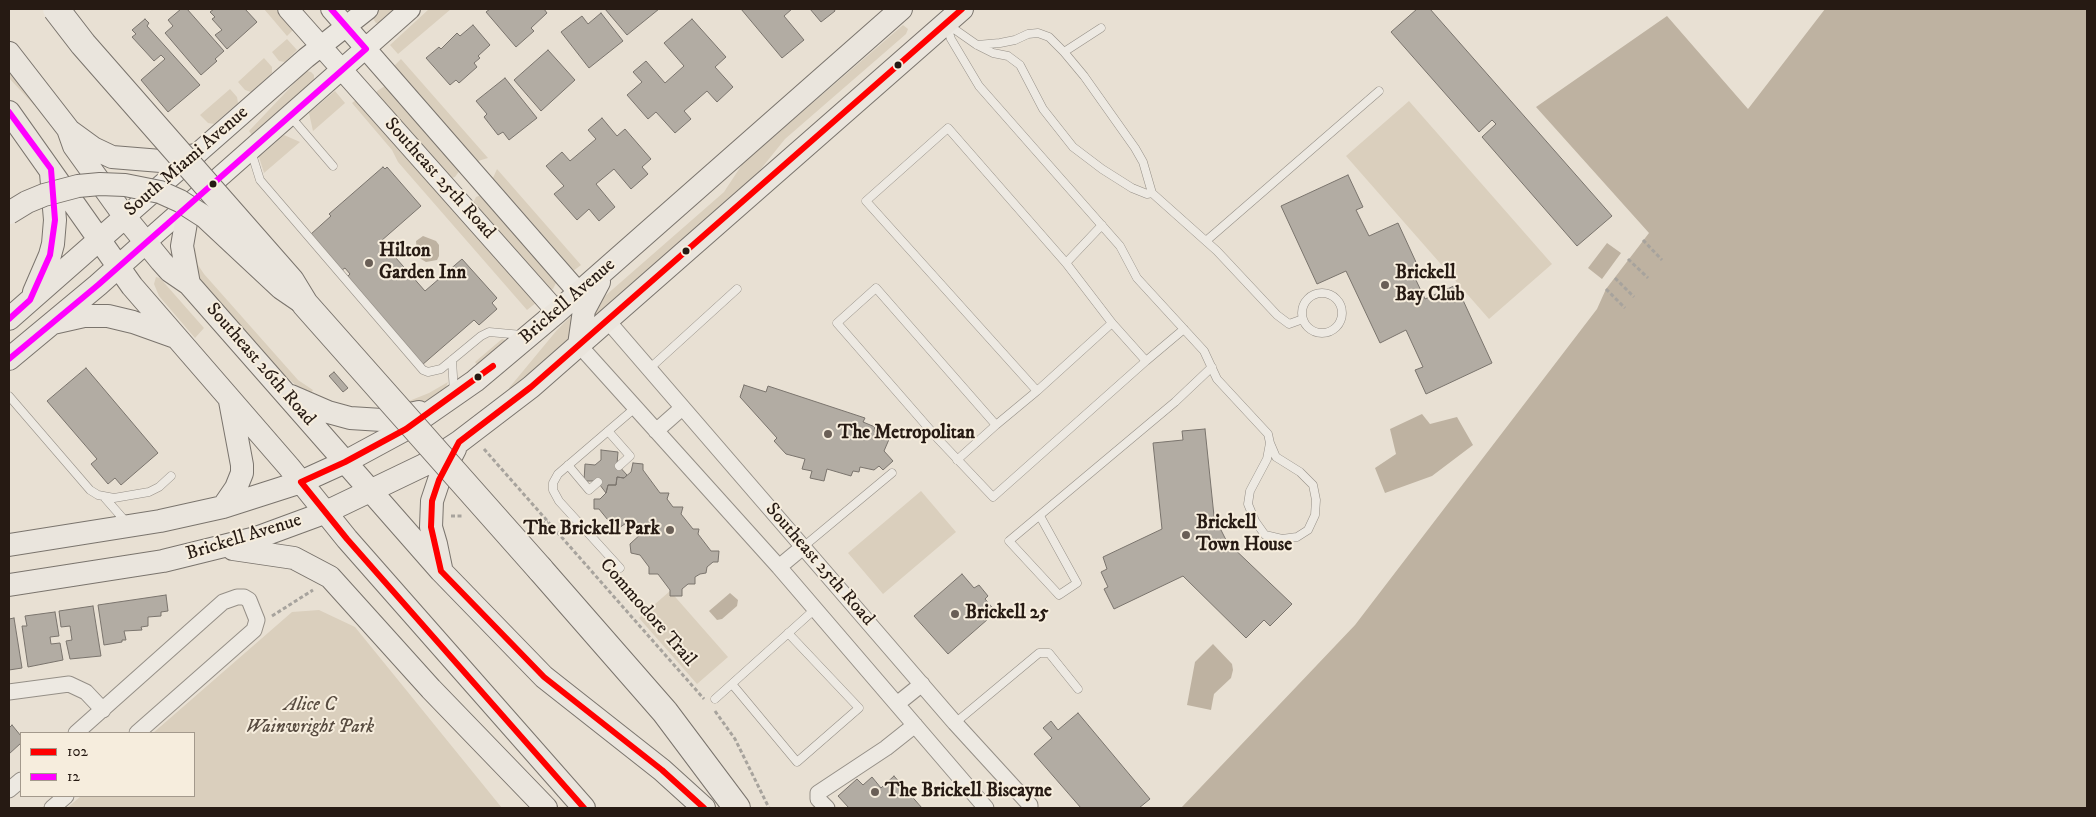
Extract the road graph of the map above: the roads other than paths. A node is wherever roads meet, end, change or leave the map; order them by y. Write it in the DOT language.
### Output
graph roads {
  1 [pos="56,9"];
  2 [pos="288,9"];
  3 [pos="331,9"];
  4 [pos="368,9"];
  5 [pos="410,9"];
  6 [pos="901,9"];
  7 [pos="947,13"];
  8 [pos="346,26"];
  9 [pos="1101,28"];
  10 [pos="977,45"];
  11 [pos="320,47"];
  12 [pos="366,49"];
  13 [pos="1064,52"];
  14 [pos="9,53"];
  15 [pos="342,70"];
  16 [pos="1379,91"];
  17 [pos="9,112"];
  18 [pos="290,116"];
  19 [pos="68,129"];
  20 [pos="251,150"];
  21 [pos="195,155"];
  22 [pos="333,166"];
  23 [pos="51,169"];
  24 [pos="475,174"];
  25 [pos="452,193"];
  26 [pos="1152,193"];
  27 [pos="189,205"];
  28 [pos="9,213"];
  29 [pos="125,217"];
  30 [pos="1102,226"];
  31 [pos="99,240"];
  32 [pos="1206,241"];
  33 [pos="146,242"];
  34 [pos="1066,263"];
  35 [pos="117,266"];
  36 [pos="604,272"];
  37 [pos="189,284"];
  38 [pos="737,289"];
  39 [pos="579,293"];
  40 [pos="30,300"];
  41 [pos="305,304"];
  42 [pos="557,312"];
  43 [pos="9,319"];
  44 [pos="1303,319"];
  45 [pos="608,320"];
  46 [pos="1112,322"];
  47 [pos="50,324"];
  48 [pos="1184,329"];
  49 [pos="529,336"];
  50 [pos="176,337"];
  51 [pos="579,345"];
  52 [pos="9,359"];
  53 [pos="452,360"];
  54 [pos="1146,361"];
  55 [pos="1212,367"];
  56 [pos="649,369"];
  57 [pos="1037,391"];
  58 [pos="284,392"];
  59 [pos="9,396"];
  60 [pos="230,400"];
  61 [pos="447,401"];
  62 [pos="635,408"];
  63 [pos="682,408"];
  64 [pos="996,425"];
  65 [pos="608,431"];
  66 [pos="656,431"];
  67 [pos="459,442"];
  68 [pos="1270,443"];
  69 [pos="957,460"];
  70 [pos="345,462"];
  71 [pos="568,465"];
  72 [pos="619,466"];
  73 [pos="892,474"];
  74 [pos="171,476"];
  75 [pos="301,482"];
  76 [pos="598,482"];
  77 [pos="371,492"];
  78 [pos="105,498"];
  79 [pos="223,507"];
  80 [pos="324,513"];
  81 [pos="1040,516"];
  82 [pos="132,526"];
  83 [pos="9,544"];
  84 [pos="803,547"];
  85 [pos="219,548"];
  86 [pos="778,567"];
  87 [pos="620,568"];
  88 [pos="441,571"];
  89 [pos="9,585"];
  90 [pos="814,610"];
  91 [pos="788,633"];
  92 [pos="732,684"];
  93 [pos="922,684"];
  94 [pos="1078,689"];
  95 [pos="9,692"];
  96 [pos="711,701"];
  97 [pos="897,704"];
  98 [pos="103,710"];
  99 [pos="955,723"];
  100 [pos="915,725"];
  101 [pos="77,732"];
  102 [pos="138,732"];
  103 [pos="20,781"];
  104 [pos="9,790"];
  105 [pos="65,797"];
  106 [pos="52,808"];
  107 [pos="546,808"];
  108 [pos="584,808"];
  109 [pos="704,808"];
  110 [pos="736,808"];
  111 [pos="827,808"];
  112 [pos="986,808"];
  113 [pos="1030,808"];
  1 -- 41 [label="highway, bridge"];
  2 -- 11 [label="main road, Southeast 25th Road"];
  3 -- 8 [label="main road, Southeast 25th Road"];
  4 -- 8 [label="main road, South Miami Avenue"];
  5 -- 12 [label="main road, South Miami Avenue"];
  6 -- 36 [label="main road, Brickell Avenue"];
  7 -- 10 [label="lane"];
  7 -- 30 [label="lane"];
  7 -- 45 [label="main road, Brickell Avenue"];
  8 -- 11 [label="main road, South Miami Avenue"];
  8 -- 12 [label="main road, Southeast 25th Road"];
  9 -- 13 [label="lane"];
  10 -- 13 [label="lane"];
  10 -- 26 [label="lane"];
  11 -- 15 [label="main road, Southeast 25th Road"];
  11 -- 21 [label="main road, South Miami Avenue"];
  12 -- 15 [label="main road, South Miami Avenue"];
  12 -- 24 [label="main road, Southeast 25th Road"];
  13 -- 26 [label="lane"];
  14 -- 19 [label="main road"];
  15 -- 18 [label="main road, South Miami Avenue"];
  15 -- 25 [label="main road, Southeast 25th Road"];
  16 -- 32 [label="lane"];
  17 -- 23 [label="main road"];
  18 -- 20 [label="main road, South Miami Avenue"];
  18 -- 22 [label="lane"];
  19 -- 21 [label="main road"];
  19 -- 29 [label="main road, Southeast 26th Road"];
  20 -- 27 [label="main road, South Miami Avenue"];
  20 -- 53 [label="lane"];
  21 -- 29 [label="main road, South Miami Avenue"];
  23 -- 31 [label="main road"];
  23 -- 40 [label="main road"];
  24 -- 25 [label="main road"];
  24 -- 39 [label="main road, Southeast 25th Road"];
  25 -- 42 [label="main road, Southeast 25th Road"];
  26 -- 32 [label="lane"];
  27 -- 33 [label="main road, South Miami Avenue"];
  27 -- 37 [label="main road"];
  28 -- 41 [label="main road, bridge"];
  29 -- 31 [label="main road, South Miami Avenue"];
  29 -- 33 [label="main road, Southeast 26th Road"];
  30 -- 34 [label="lane"];
  30 -- 48 [label="lane"];
  31 -- 35 [label="main road"];
  31 -- 40 [label="main road, South Miami Avenue"];
  32 -- 44 [label="lane"];
  33 -- 35 [label="main road, South Miami Avenue"];
  33 -- 37 [label="main road, Southeast 26th Road"];
  34 -- 46 [label="lane"];
  34 -- 57 [label="lane"];
  35 -- 47 [label="main road, South Miami Avenue"];
  35 -- 50 [label="main road"];
  36 -- 39 [label="main road, Brickell Avenue"];
  36 -- 51 [label="main road"];
  37 -- 58 [label="main road, Southeast 26th Road"];
  38 -- 56 [label="lane"];
  39 -- 42 [label="main road, Brickell Avenue"];
  40 -- 43 [label="main road, South Miami Avenue"];
  41 -- 110 [label="highway, bridge"];
  42 -- 49 [label="main road, Brickell Avenue"];
  44 -- 44 [label="lane"];
  45 -- 51 [label="main road, Brickell Avenue"];
  45 -- 56 [label="street, Southeast 25th Road"];
  46 -- 54 [label="lane"];
  46 -- 57 [label="lane"];
  47 -- 50 [label="main road"];
  47 -- 52 [label="main road, South Miami Avenue"];
  48 -- 54 [label="lane"];
  48 -- 55 [label="lane"];
  49 -- 53 [label="lane"];
  49 -- 61 [label="main road, Brickell Avenue"];
  50 -- 60 [label="main road"];
  51 -- 62 [label="street, Southeast 25th Road"];
  51 -- 67 [label="main road, Brickell Avenue"];
  53 -- 61 [label="lane"];
  54 -- 69 [label="lane"];
  55 -- 68 [label="lane"];
  55 -- 81 [label="lane"];
  56 -- 63 [label="street, Southeast 25th Road"];
  57 -- 64 [label="lane"];
  58 -- 61 [label="main road"];
  58 -- 70 [label="main road, Southeast 26th Road"];
  59 -- 78 [label="lane"];
  60 -- 75 [label="main road"];
  60 -- 79 [label="main road"];
  61 -- 70 [label="main road, Brickell Avenue"];
  62 -- 65 [label="lane"];
  62 -- 66 [label="street, Southeast 25th Road"];
  63 -- 66 [label="street"];
  63 -- 84 [label="street, Southeast 25th Road"];
  64 -- 69 [label="lane"];
  64 -- 69 [label="lane"];
  65 -- 71 [label="lane"];
  65 -- 72 [label="lane"];
  66 -- 86 [label="street, Southeast 25th Road"];
  67 -- 77 [label="main road, Brickell Avenue"];
  67 -- 88 [label="main road"];
  68 -- 68 [label="lane"];
  70 -- 75 [label="main road, Brickell Avenue"];
  70 -- 77 [label="main road, Southeast 26th Road"];
  71 -- 76 [label="lane"];
  71 -- 87 [label="lane"];
  73 -- 84 [label="lane"];
  74 -- 78 [label="lane"];
  75 -- 79 [label="main road, Brickell Avenue"];
  75 -- 80 [label="main road"];
  77 -- 80 [label="main road, Brickell Avenue"];
  77 -- 88 [label="main road, Southeast 26th Road"];
  78 -- 82 [label="lane"];
  79 -- 82 [label="main road, Brickell Avenue"];
  80 -- 85 [label="main road, Brickell Avenue"];
  80 -- 108 [label="main road"];
  81 -- 81 [label="lane"];
  82 -- 83 [label="main road, Brickell Avenue"];
  84 -- 86 [label="street"];
  84 -- 93 [label="street, Southeast 25th Road"];
  85 -- 89 [label="main road, Brickell Avenue"];
  85 -- 107 [label="main road"];
  86 -- 90 [label="street, Southeast 25th Road"];
  88 -- 109 [label="main road, Southeast 26th Road"];
  90 -- 91 [label="lane"];
  90 -- 97 [label="street, Southeast 25th Road"];
  91 -- 92 [label="lane"];
  91 -- 92 [label="lane"];
  92 -- 96 [label="lane"];
  93 -- 97 [label="street"];
  93 -- 99 [label="street, Southeast 25th Road"];
  94 -- 99 [label="lane"];
  95 -- 98 [label="street"];
  97 -- 100 [label="street, Southeast 25th Road"];
  98 -- 101 [label="street"];
  98 -- 102 [label="street"];
  99 -- 113 [label="street, Southeast 25th Road"];
  100 -- 111 [label="street"];
  100 -- 112 [label="street, Southeast 25th Road"];
  103 -- 104 [label="street"];
  105 -- 106 [label="street"];
}
